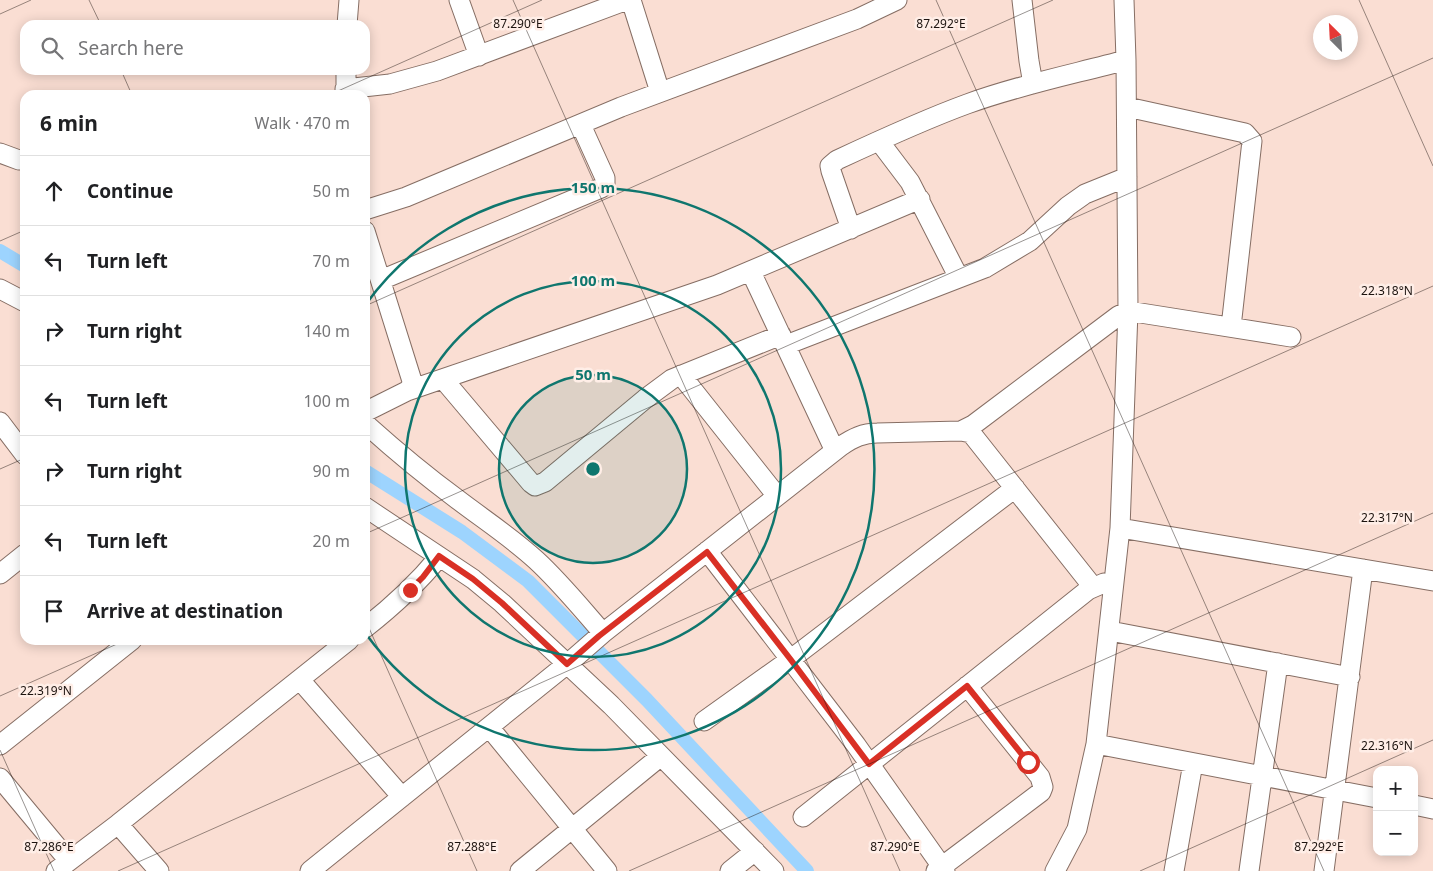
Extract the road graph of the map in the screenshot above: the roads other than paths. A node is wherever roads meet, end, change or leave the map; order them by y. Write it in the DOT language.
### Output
graph roads {
  1 [pos="349,0"];
  2 [pos="460,0"];
  3 [pos="629,0"];
  4 [pos="896,0"];
  5 [pos="1022,0"];
  6 [pos="1124,0"];
  7 [pos="347,20"];
  8 [pos="479,56"];
  9 [pos="1126,60"];
  10 [pos="346,75"];
  11 [pos="1033,84"];
  12 [pos="346,90"];
  13 [pos="357,90"];
  14 [pos="660,92"];
  15 [pos="1127,107"];
  16 [pos="580,124"];
  17 [pos="879,141"];
  18 [pos="0,153"];
  19 [pos="20,160"];
  20 [pos="1127,178"];
  21 [pos="920,199"];
  22 [pos="370,209"];
  23 [pos="851,229"];
  24 [pos="370,246"];
  25 [pos="751,272"];
  26 [pos="959,278"];
  27 [pos="381,280"];
  28 [pos="0,289"];
  29 [pos="20,299"];
  30 [pos="1128,311"];
  31 [pos="1231,327"];
  32 [pos="1291,337"];
  33 [pos="783,340"];
  34 [pos="680,375"];
  35 [pos="443,379"];
  36 [pos="408,391"];
  37 [pos="370,410"];
  38 [pos="0,422"];
  39 [pos="370,428"];
  40 [pos="961,431"];
  41 [pos="20,448"];
  42 [pos="835,450"];
  43 [pos="1015,488"];
  44 [pos="777,496"];
  45 [pos="370,510"];
  46 [pos="1120,528"];
  47 [pos="707,552"];
  48 [pos="439,556"];
  49 [pos="20,558"];
  50 [pos="1364,569"];
  51 [pos="0,574"];
  52 [pos="1433,580"];
  53 [pos="1116,581"];
  54 [pos="1094,587"];
  55 [pos="370,624"];
  56 [pos="1110,631"];
  57 [pos="601,635"];
  58 [pos="126,645"];
  59 [pos="343,645"];
  60 [pos="791,660"];
  61 [pos="570,662"];
  62 [pos="1278,663"];
  63 [pos="1350,677"];
  64 [pos="300,680"];
  65 [pos="967,686"];
  66 [pos="704,721"];
  67 [pos="489,727"];
  68 [pos="1096,744"];
  69 [pos="0,745"];
  70 [pos="662,756"];
  71 [pos="1193,763"];
  72 [pos="869,764"];
  73 [pos="1262,776"];
  74 [pos="0,778"];
  75 [pos="1335,790"];
  76 [pos="402,797"];
  77 [pos="1373,797"];
  78 [pos="1418,806"];
  79 [pos="1433,809"];
  80 [pos="803,817"];
  81 [pos="118,824"];
  82 [pos="572,829"];
  83 [pos="755,851"];
  84 [pos="62,866"];
  85 [pos="941,869"];
  86 [pos="159,871"];
  87 [pos="310,871"];
  88 [pos="520,871"];
  89 [pos="607,871"];
  90 [pos="730,871"];
  91 [pos="774,871"];
  92 [pos="1055,871"];
  93 [pos="1174,871"];
  94 [pos="1249,871"];
  95 [pos="1324,871"];
  1 -- 7 [label="street"];
  2 -- 8 [label="street"];
  3 -- 8 [label="street"];
  3 -- 14 [label="street"];
  4 -- 14 [label="street"];
  5 -- 11 [label="street"];
  6 -- 9 [label="street"];
  8 -- 13 [label="street"];
  9 -- 11 [label="street"];
  9 -- 15 [label="street"];
  10 -- 12 [label="street"];
  11 -- 17 [label="street"];
  14 -- 16 [label="street"];
  15 -- 20 [label="street"];
  15 -- 31 [label="street"];
  16 -- 22 [label="street"];
  16 -- 27 [label="street"];
  17 -- 21 [label="street"];
  17 -- 23 [label="street"];
  18 -- 19 [label="street"];
  20 -- 26 [label="street"];
  20 -- 30 [label="street"];
  21 -- 23 [label="street"];
  21 -- 26 [label="street"];
  23 -- 25 [label="street"];
  24 -- 27 [label="street"];
  25 -- 33 [label="street"];
  25 -- 35 [label="street"];
  26 -- 33 [label="street"];
  27 -- 36 [label="street"];
  28 -- 29 [label="street"];
  30 -- 31 [label="street"];
  30 -- 40 [label="street"];
  30 -- 46 [label="street"];
  31 -- 32 [label="street"];
  33 -- 34 [label="street"];
  33 -- 42 [label="street"];
  34 -- 35 [label="street"];
  34 -- 44 [label="street"];
  35 -- 36 [label="street"];
  36 -- 37 [label="street"];
  38 -- 41 [label="street"];
  39 -- 57 [label="street"];
  40 -- 42 [label="street"];
  40 -- 43 [label="street"];
  42 -- 44 [label="street"];
  43 -- 54 [label="street"];
  43 -- 60 [label="street"];
  44 -- 47 [label="street"];
  45 -- 48 [label="street"];
  46 -- 50 [label="street"];
  46 -- 53 [label="street"];
  47 -- 57 [label="street"];
  47 -- 60 [label="street"];
  48 -- 55 [label="street"];
  48 -- 61 [label="street"];
  49 -- 51 [label="street"];
  50 -- 52 [label="street"];
  50 -- 63 [label="street"];
  53 -- 54 [label="street"];
  53 -- 56 [label="street"];
  54 -- 65 [label="street"];
  56 -- 62 [label="street"];
  56 -- 68 [label="street"];
  57 -- 61 [label="street"];
  58 -- 69 [label="street"];
  59 -- 64 [label="street"];
  60 -- 66 [label="street"];
  60 -- 72 [label="street"];
  61 -- 67 [label="street"];
  61 -- 70 [label="street"];
  62 -- 63 [label="street"];
  62 -- 73 [label="street"];
  63 -- 75 [label="street"];
  64 -- 76 [label="street"];
  64 -- 81 [label="street"];
  65 -- 72 [label="street"];
  65 -- 85 [label="street"];
  67 -- 76 [label="street"];
  67 -- 82 [label="street"];
  68 -- 71 [label="street"];
  68 -- 92 [label="street"];
  70 -- 82 [label="street"];
  70 -- 83 [label="street"];
  71 -- 73 [label="street"];
  71 -- 93 [label="street"];
  72 -- 80 [label="street"];
  72 -- 85 [label="street"];
  73 -- 75 [label="street"];
  73 -- 94 [label="street"];
  74 -- 84 [label="street"];
  75 -- 77 [label="street"];
  75 -- 95 [label="street"];
  76 -- 87 [label="street"];
  78 -- 79 [label="street"];
  81 -- 84 [label="street"];
  81 -- 86 [label="street"];
  82 -- 88 [label="street"];
  82 -- 89 [label="street"];
  83 -- 90 [label="street"];
  83 -- 91 [label="street"];
}
